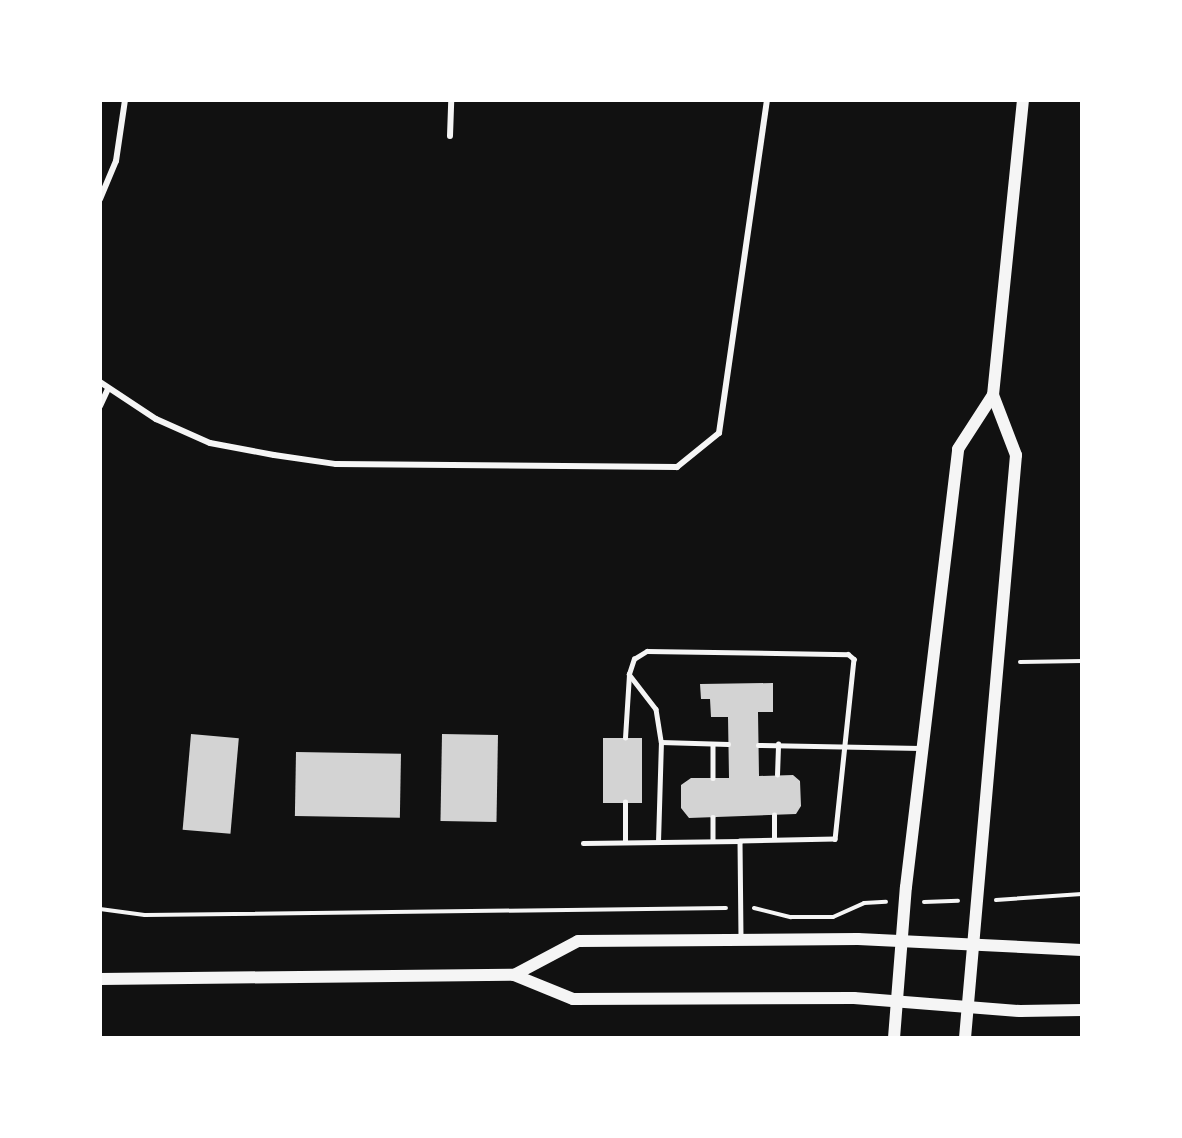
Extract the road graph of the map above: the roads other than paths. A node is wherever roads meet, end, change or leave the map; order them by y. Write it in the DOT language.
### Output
graph roads {
  1 [pos="126,100"];
  2 [pos="452,100"];
  3 [pos="767,100"];
  4 [pos="1023,100"];
  5 [pos="450,136"];
  6 [pos="100,199"];
  7 [pos="100,382"];
  8 [pos="108,388"];
  9 [pos="993,395"];
  10 [pos="100,406"];
  11 [pos="629,674"];
  12 [pos="625,738"];
  13 [pos="661,742"];
  14 [pos="848,743"];
  15 [pos="713,744"];
  16 [pos="728,744"];
  17 [pos="778,744"];
  18 [pos="758,745"];
  19 [pos="921,748"];
  20 [pos="777,775"];
  21 [pos="713,778"];
  22 [pos="625,802"];
  23 [pos="774,815"];
  24 [pos="713,817"];
  25 [pos="774,839"];
  26 [pos="713,841"];
  27 [pos="740,841"];
  28 [pos="625,842"];
  29 [pos="658,842"];
  30 [pos="583,843"];
  31 [pos="741,940"];
  32 [pos="901,942"];
  33 [pos="972,946"];
  34 [pos="1082,950"];
  35 [pos="514,975"];
  36 [pos="100,979"];
  37 [pos="897,1001"];
  38 [pos="967,1007"];
  39 [pos="1082,1010"];
  40 [pos="894,1038"];
  41 [pos="965,1038"];
  1 -- 6 [label="street"];
  2 -- 5 [label="street"];
  3 -- 8 [label="street"];
  4 -- 9 [label="main road"];
  7 -- 8 [label="street"];
  8 -- 10 [label="street"];
  9 -- 19 [label="main road"];
  9 -- 33 [label="main road"];
  11 -- 12 [label="lane"];
  11 -- 13 [label="lane"];
  11 -- 14 [label="lane"];
  13 -- 15 [label="lane"];
  13 -- 29 [label="lane"];
  14 -- 17 [label="lane"];
  14 -- 19 [label="lane"];
  14 -- 25 [label="lane"];
  15 -- 16 [label="lane"];
  15 -- 21 [label="lane"];
  17 -- 18 [label="lane"];
  17 -- 20 [label="lane"];
  19 -- 32 [label="main road"];
  22 -- 28 [label="lane"];
  23 -- 25 [label="lane"];
  24 -- 26 [label="lane"];
  25 -- 27 [label="lane"];
  26 -- 27 [label="lane"];
  26 -- 29 [label="lane"];
  27 -- 31 [label="lane"];
  28 -- 29 [label="lane"];
  28 -- 30 [label="lane"];
  31 -- 32 [label="main road"];
  31 -- 35 [label="main road"];
  32 -- 33 [label="main road"];
  32 -- 37 [label="main road"];
  33 -- 34 [label="main road"];
  33 -- 38 [label="main road"];
  35 -- 36 [label="main road"];
  35 -- 37 [label="main road"];
  37 -- 38 [label="main road"];
  37 -- 40 [label="main road"];
  38 -- 39 [label="main road"];
  38 -- 41 [label="main road"];
}
